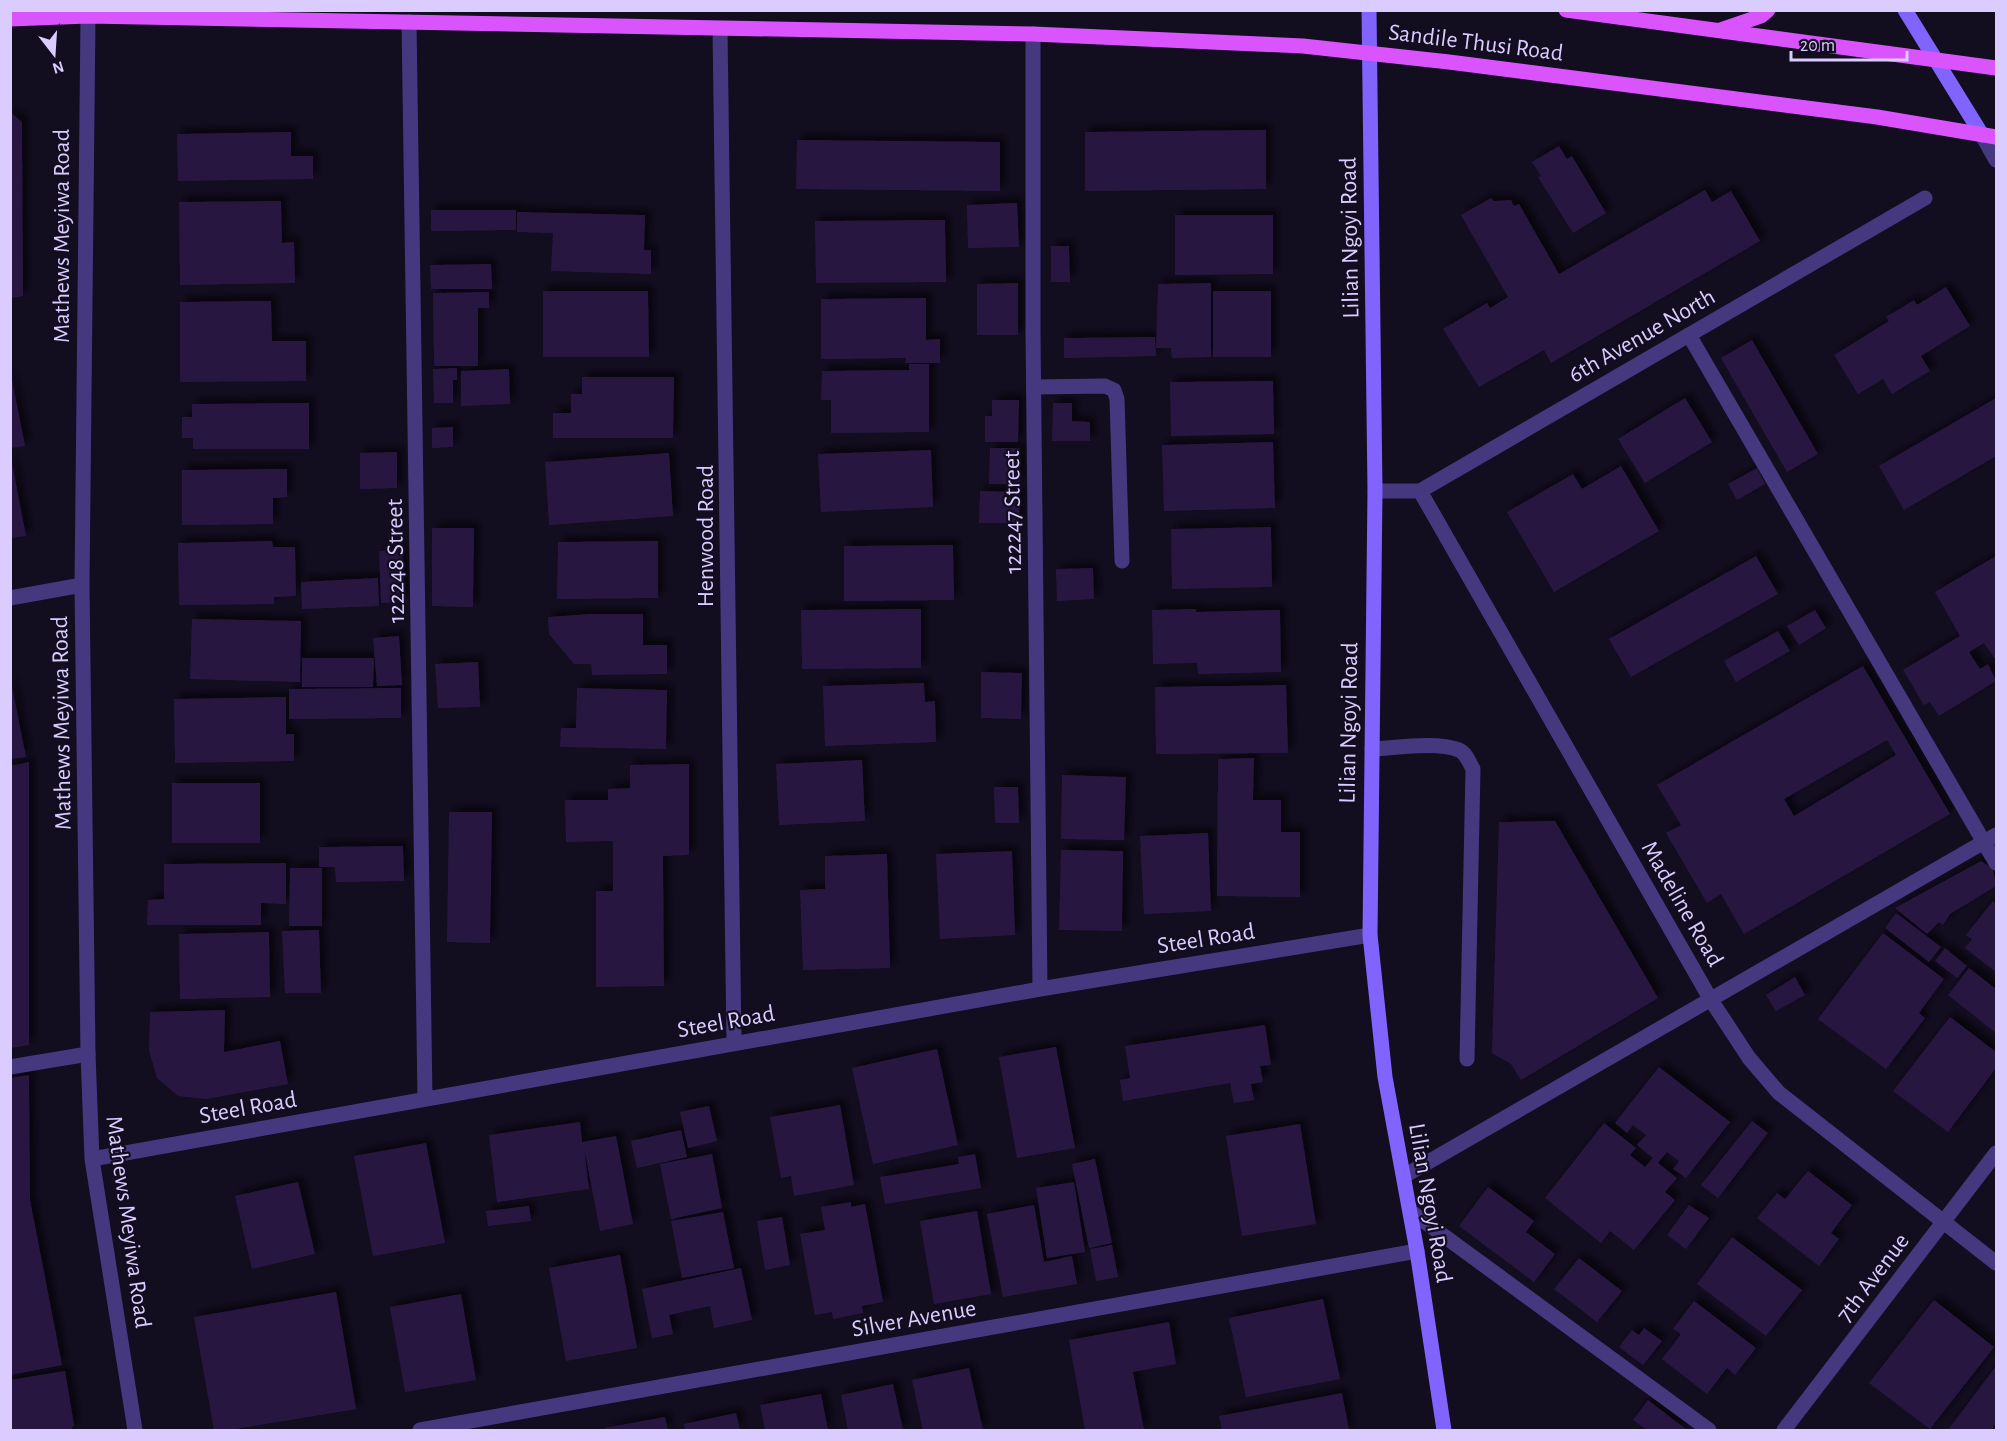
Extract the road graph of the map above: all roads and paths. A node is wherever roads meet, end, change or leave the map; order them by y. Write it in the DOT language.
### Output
graph roads {
  1 [pos="1369,10"];
  2 [pos="1566,10"];
  3 [pos="1768,10"];
  4 [pos="1905,10"];
  5 [pos="88,13"];
  6 [pos="10,19"];
  7 [pos="410,22"];
  8 [pos="720,29"];
  9 [pos="1717,31"];
  10 [pos="1034,34"];
  11 [pos="1370,53"];
  12 [pos="1937,61"];
  13 [pos="1996,68"];
  14 [pos="1989,136"];
  15 [pos="1996,160"];
  16 [pos="1925,198"];
  17 [pos="1689,335"];
  18 [pos="1034,387"];
  19 [pos="1375,491"];
  20 [pos="1420,491"];
  21 [pos="1122,561"];
  22 [pos="82,585"];
  23 [pos="10,598"];
  24 [pos="1371,749"];
  25 [pos="1990,839"];
  26 [pos="1996,863"];
  27 [pos="1370,935"];
  28 [pos="1040,989"];
  29 [pos="1711,1000"];
  30 [pos="734,1044"];
  31 [pos="88,1054"];
  32 [pos="1467,1059"];
  33 [pos="10,1066"];
  34 [pos="425,1099"];
  35 [pos="1996,1153"];
  36 [pos="92,1159"];
  37 [pos="1404,1176"];
  38 [pos="1410,1211"];
  39 [pos="1943,1222"];
  40 [pos="1416,1251"];
  41 [pos="1996,1263"];
  42 [pos="135,1431"];
  43 [pos="420,1431"];
  44 [pos="1444,1431"];
  45 [pos="1708,1431"];
  46 [pos="1784,1431"];
  1 -- 11 [label="street, Lilian Ngoyi Road"];
  2 -- 9 [label="main road, Sandile Thusi Road"];
  3 -- 9 [label="main road"];
  4 -- 12 [label="street"];
  5 -- 6 [label="main road, Sandile Thusi Road"];
  5 -- 7 [label="main road, Sandile Thusi Road"];
  5 -- 22 [label="street, Mathews Meyiwa Road"];
  7 -- 8 [label="main road, Sandile Thusi Road"];
  7 -- 34 [label="street, 122248 Street"];
  8 -- 10 [label="main road, Sandile Thusi Road"];
  8 -- 30 [label="street, Henwood Road"];
  9 -- 12 [label="main road, Sandile Thusi Road"];
  10 -- 11 [label="main road, Sandile Thusi Road"];
  10 -- 18 [label="street, 122247 Street"];
  11 -- 14 [label="main road, Sandile Thusi Road"];
  11 -- 19 [label="street, Lilian Ngoyi Road"];
  12 -- 13 [label="main road, Sandile Thusi Road"];
  12 -- 14 [label="street"];
  14 -- 15 [label="street"];
  16 -- 17 [label="street, 6th Avenue North"];
  17 -- 20 [label="street, 6th Avenue North"];
  17 -- 25 [label="street"];
  18 -- 21 [label="street"];
  18 -- 28 [label="street, 122247 Street"];
  19 -- 20 [label="street"];
  19 -- 24 [label="street, Lilian Ngoyi Road"];
  20 -- 29 [label="street, Madeline Road"];
  22 -- 23 [label="street"];
  22 -- 31 [label="street, Mathews Meyiwa Road"];
  24 -- 27 [label="street, Lilian Ngoyi Road"];
  24 -- 32 [label="street"];
  25 -- 26 [label="street"];
  25 -- 29 [label="street"];
  27 -- 28 [label="street, Steel Road"];
  27 -- 37 [label="street, Lilian Ngoyi Road"];
  28 -- 30 [label="street, Steel Road"];
  29 -- 37 [label="street"];
  29 -- 39 [label="street, Madeline Road"];
  30 -- 34 [label="street, Steel Road"];
  31 -- 33 [label="street"];
  31 -- 36 [label="street, Mathews Meyiwa Road"];
  34 -- 36 [label="street, Steel Road"];
  35 -- 39 [label="street, 7th Avenue"];
  36 -- 42 [label="street, Mathews Meyiwa Road"];
  37 -- 38 [label="street, Lilian Ngoyi Road"];
  38 -- 40 [label="street, Lilian Ngoyi Road"];
  38 -- 45 [label="street"];
  39 -- 41 [label="street, Madeline Road"];
  39 -- 46 [label="street, 7th Avenue"];
  40 -- 43 [label="street, Silver Avenue"];
  40 -- 44 [label="street, Lilian Ngoyi Road"];
}
